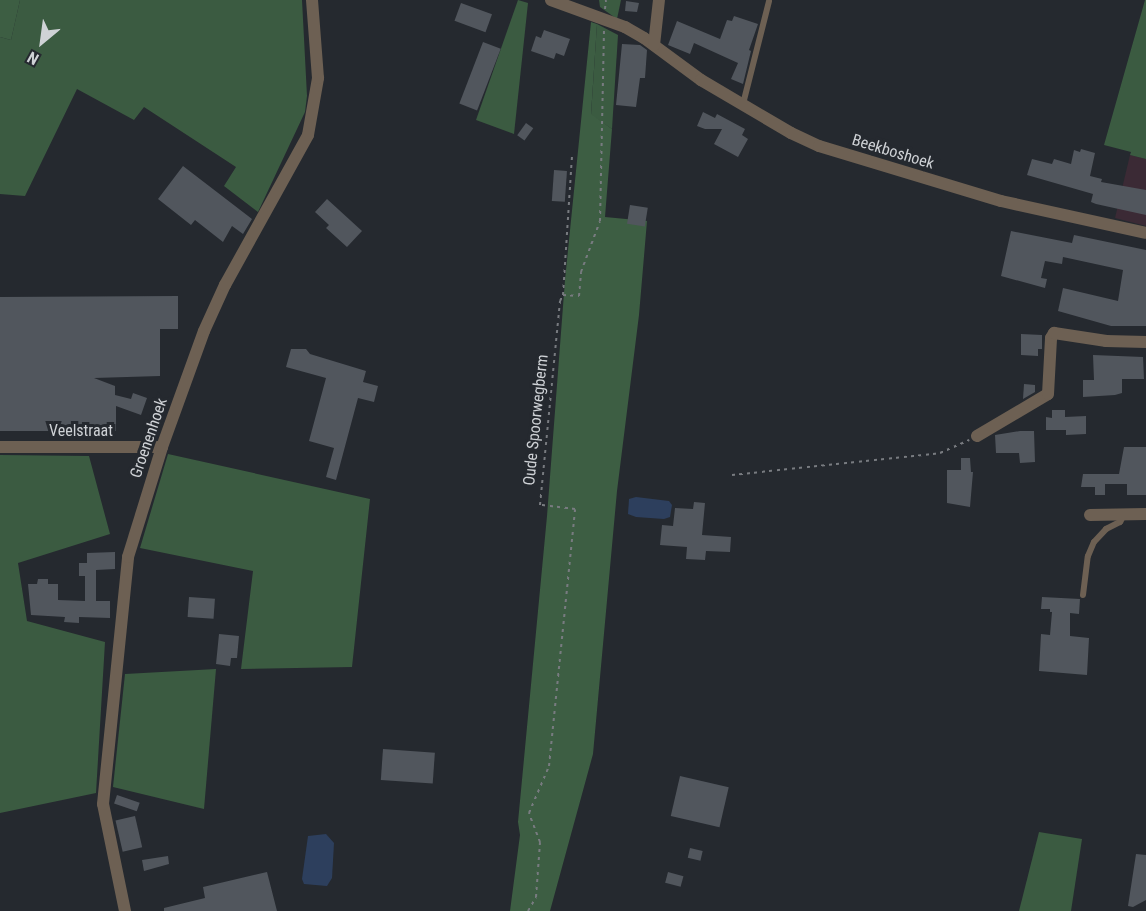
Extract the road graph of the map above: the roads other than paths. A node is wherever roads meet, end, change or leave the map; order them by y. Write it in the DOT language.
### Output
graph roads {
  1 [pos="312,0"];
  2 [pos="551,0"];
  3 [pos="659,0"];
  4 [pos="769,1"];
  5 [pos="654,45"];
  6 [pos="743,104"];
  7 [pos="1146,233"];
  8 [pos="1146,342"];
  9 [pos="977,436"];
  10 [pos="0,447"];
  11 [pos="162,447"];
  12 [pos="1124,514"];
  13 [pos="1146,514"];
  14 [pos="1090,515"];
  15 [pos="1083,595"];
  16 [pos="125,911"];
  1 -- 11 [label="street, Groenenhoek"];
  2 -- 5 [label="street, Beekboshoek"];
  3 -- 5 [label="street"];
  4 -- 6 [label="lane"];
  5 -- 6 [label="street, Beekboshoek"];
  6 -- 7 [label="street, Beekboshoek"];
  8 -- 9 [label="street"];
  10 -- 11 [label="street, Veelstraat"];
  11 -- 16 [label="street, Groenenhoek"];
  12 -- 13 [label="street"];
  12 -- 14 [label="street"];
  12 -- 15 [label="lane"];
}
